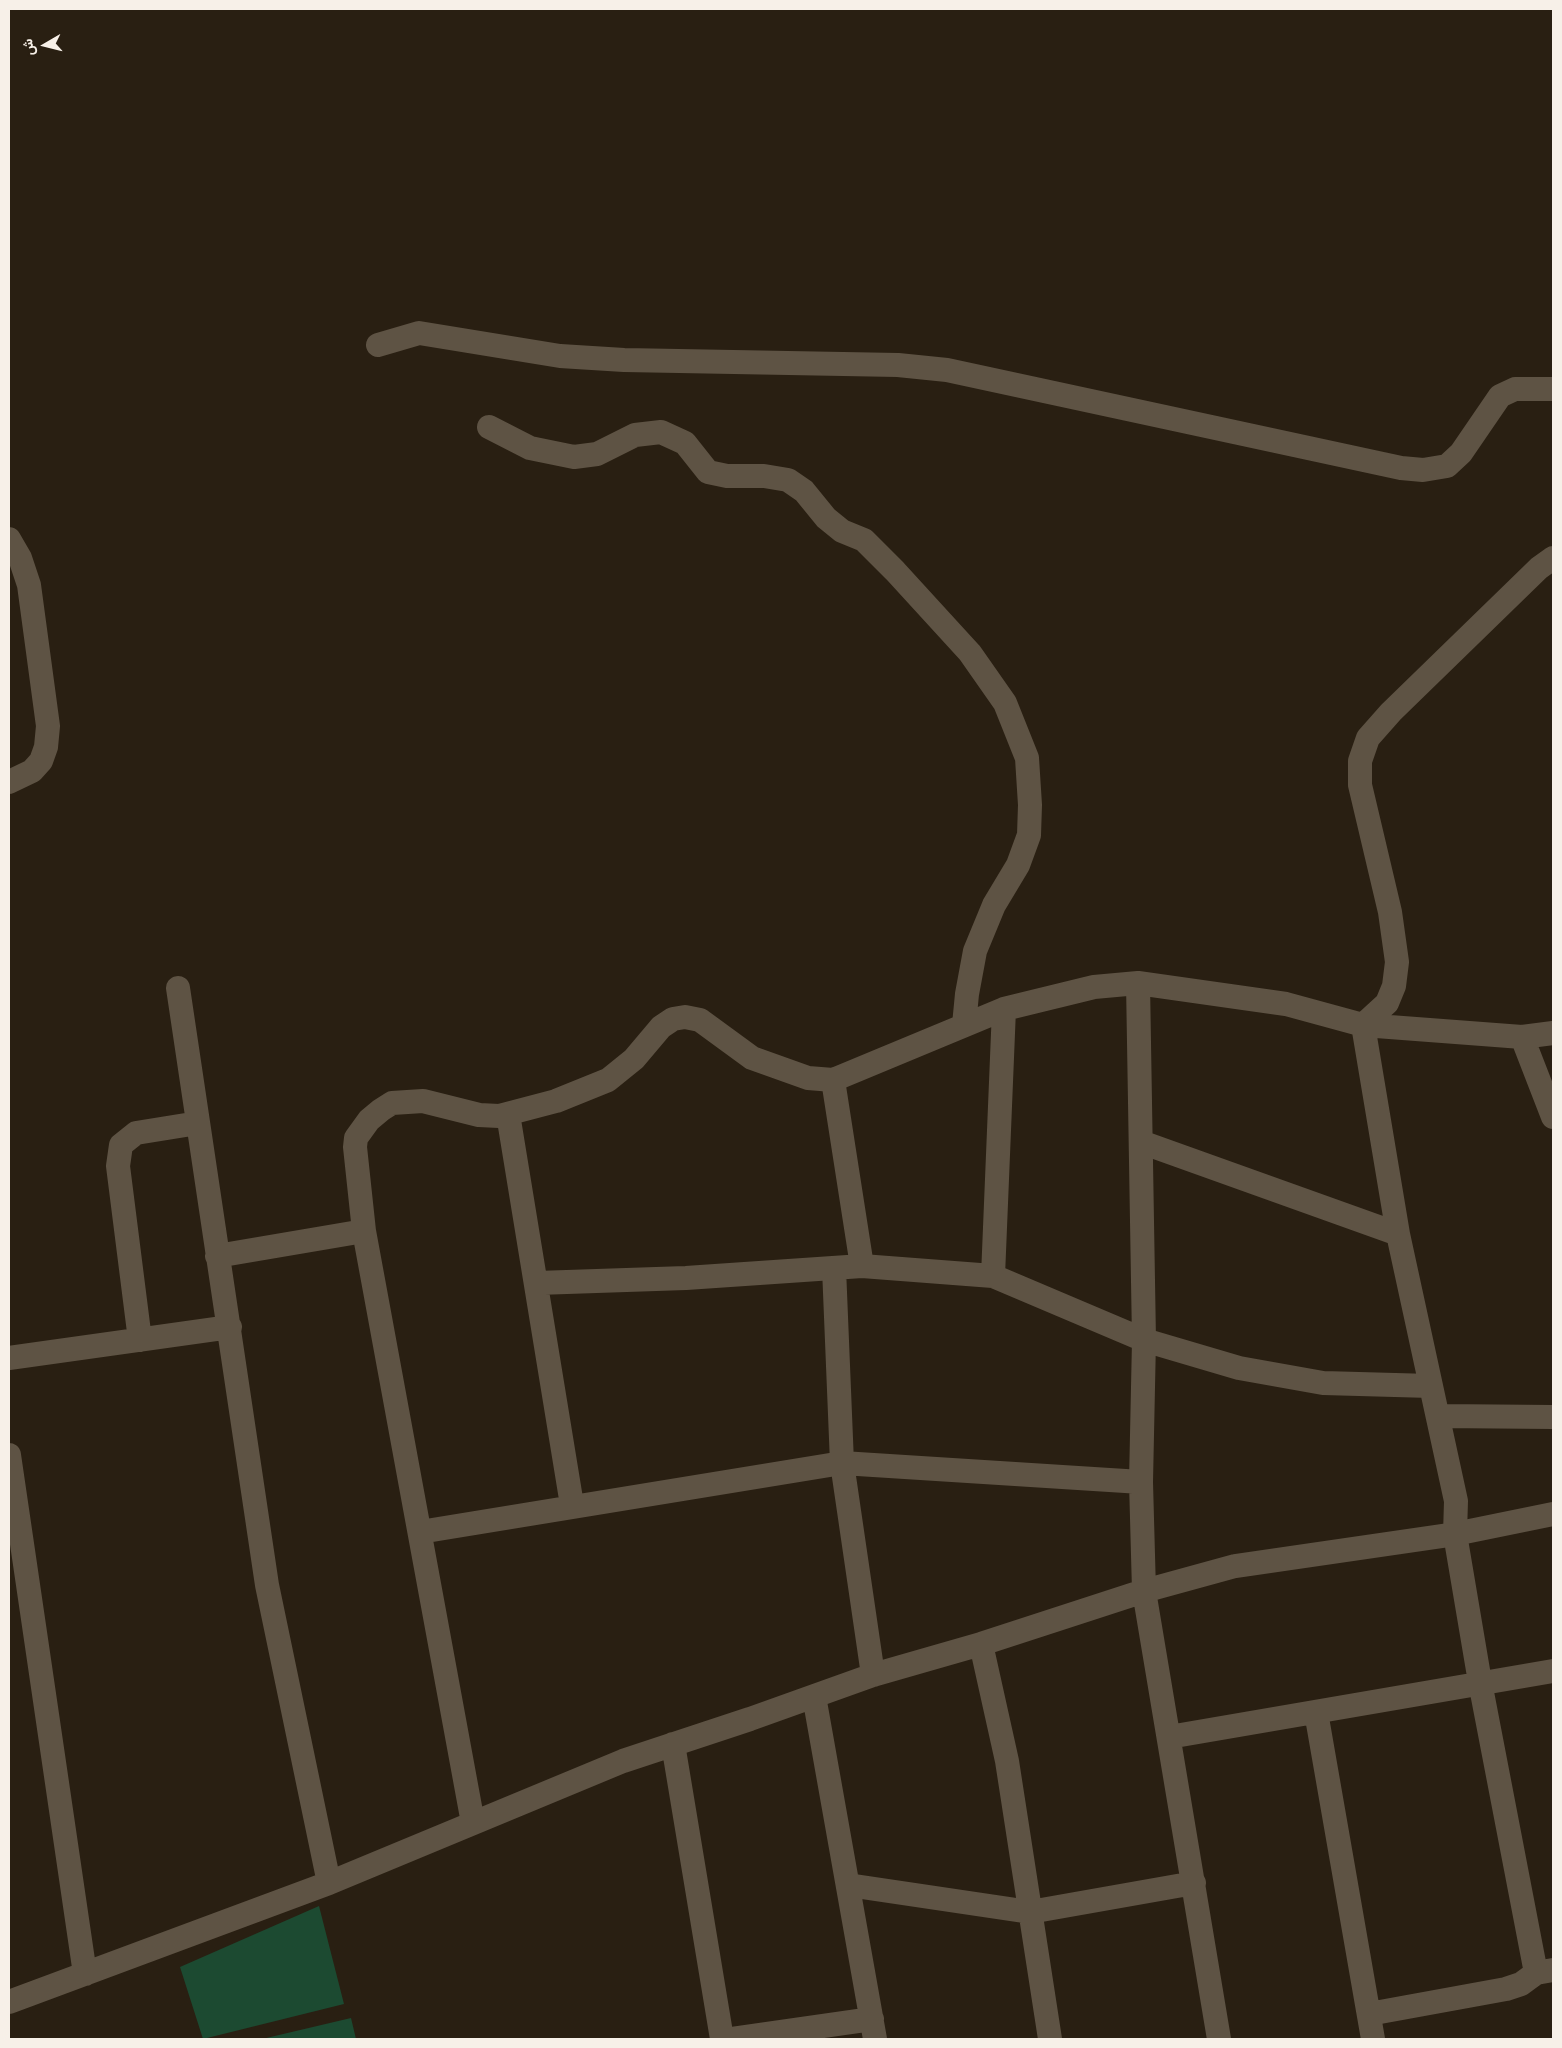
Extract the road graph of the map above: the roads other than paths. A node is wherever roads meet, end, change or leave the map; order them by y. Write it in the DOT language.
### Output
graph roads {
  1 [pos="378,345"];
  2 [pos="1553,389"];
  3 [pos="489,427"];
  4 [pos="9,539"];
  5 [pos="1553,558"];
  6 [pos="9,782"];
  7 [pos="1138,983"];
  8 [pos="178,988"];
  9 [pos="1004,1009"];
  10 [pos="964,1025"];
  11 [pos="1364,1025"];
  12 [pos="1553,1034"];
  13 [pos="1522,1037"];
  14 [pos="833,1080"];
  15 [pos="508,1114"];
  16 [pos="1553,1117"];
  17 [pos="198,1123"];
  18 [pos="1141,1142"];
  19 [pos="364,1231"];
  20 [pos="1398,1234"];
  21 [pos="217,1256"];
  22 [pos="862,1266"];
  23 [pos="834,1268"];
  24 [pos="993,1276"];
  25 [pos="537,1283"];
  26 [pos="230,1327"];
  27 [pos="140,1340"];
  28 [pos="1144,1340"];
  29 [pos="9,1358"];
  30 [pos="1430,1386"];
  31 [pos="1439,1416"];
  32 [pos="1553,1417"];
  33 [pos="9,1455"];
  34 [pos="842,1464"];
  35 [pos="1141,1482"];
  36 [pos="572,1506"];
  37 [pos="1553,1514"];
  38 [pos="420,1532"];
  39 [pos="1455,1534"];
  40 [pos="1144,1591"];
  41 [pos="981,1644"];
  42 [pos="1553,1671"];
  43 [pos="873,1675"];
  44 [pos="1480,1682"];
  45 [pos="814,1696"];
  46 [pos="1316,1712"];
  47 [pos="1168,1737"];
  48 [pos="673,1744"];
  49 [pos="473,1823"];
  50 [pos="329,1883"];
  51 [pos="1194,1883"];
  52 [pos="848,1885"];
  53 [pos="1030,1912"];
  54 [pos="1545,1971"];
  55 [pos="85,1974"];
  56 [pos="9,2002"];
  57 [pos="1369,2014"];
  58 [pos="873,2029"];
  59 [pos="722,2039"];
  60 [pos="732,2039"];
  61 [pos="1050,2039"];
  62 [pos="1219,2039"];
  63 [pos="1373,2039"];
  1 -- 2 [label="street"];
  3 -- 10 [label="street"];
  4 -- 6 [label="street"];
  5 -- 11 [label="street"];
  7 -- 9 [label="street"];
  7 -- 11 [label="street"];
  7 -- 18 [label="street"];
  8 -- 17 [label="street"];
  9 -- 10 [label="street"];
  9 -- 24 [label="street"];
  10 -- 14 [label="street"];
  11 -- 13 [label="street"];
  11 -- 20 [label="street"];
  12 -- 13 [label="street"];
  13 -- 16 [label="street"];
  14 -- 15 [label="street"];
  14 -- 22 [label="street"];
  15 -- 19 [label="street"];
  15 -- 25 [label="street"];
  17 -- 21 [label="street"];
  17 -- 27 [label="street"];
  18 -- 20 [label="street"];
  18 -- 28 [label="street"];
  19 -- 21 [label="street"];
  19 -- 38 [label="street"];
  20 -- 30 [label="street"];
  21 -- 26 [label="street"];
  22 -- 23 [label="street"];
  22 -- 24 [label="street"];
  23 -- 25 [label="street"];
  23 -- 34 [label="street"];
  24 -- 28 [label="street"];
  25 -- 36 [label="street"];
  26 -- 27 [label="street"];
  26 -- 50 [label="street"];
  27 -- 29 [label="street"];
  28 -- 30 [label="street"];
  28 -- 35 [label="street"];
  30 -- 31 [label="street"];
  31 -- 32 [label="street"];
  31 -- 39 [label="street"];
  33 -- 55 [label="street"];
  34 -- 35 [label="street"];
  34 -- 36 [label="street"];
  34 -- 43 [label="street"];
  35 -- 40 [label="street"];
  36 -- 38 [label="street"];
  37 -- 39 [label="street"];
  38 -- 49 [label="street"];
  39 -- 40 [label="street"];
  39 -- 44 [label="street"];
  40 -- 41 [label="street"];
  40 -- 47 [label="street"];
  41 -- 43 [label="street"];
  41 -- 53 [label="street"];
  42 -- 44 [label="street"];
  43 -- 45 [label="street"];
  44 -- 46 [label="street"];
  44 -- 54 [label="street"];
  45 -- 48 [label="street"];
  45 -- 52 [label="street"];
  46 -- 47 [label="street"];
  46 -- 57 [label="street"];
  47 -- 51 [label="street"];
  48 -- 49 [label="street"];
  48 -- 59 [label="street"];
  49 -- 50 [label="street"];
  50 -- 55 [label="street"];
  51 -- 53 [label="street"];
  51 -- 62 [label="street"];
  52 -- 53 [label="street"];
  52 -- 58 [label="street"];
  53 -- 61 [label="street"];
  54 -- 57 [label="street"];
  55 -- 56 [label="street"];
  57 -- 63 [label="street"];
  58 -- 60 [label="street"];
}
